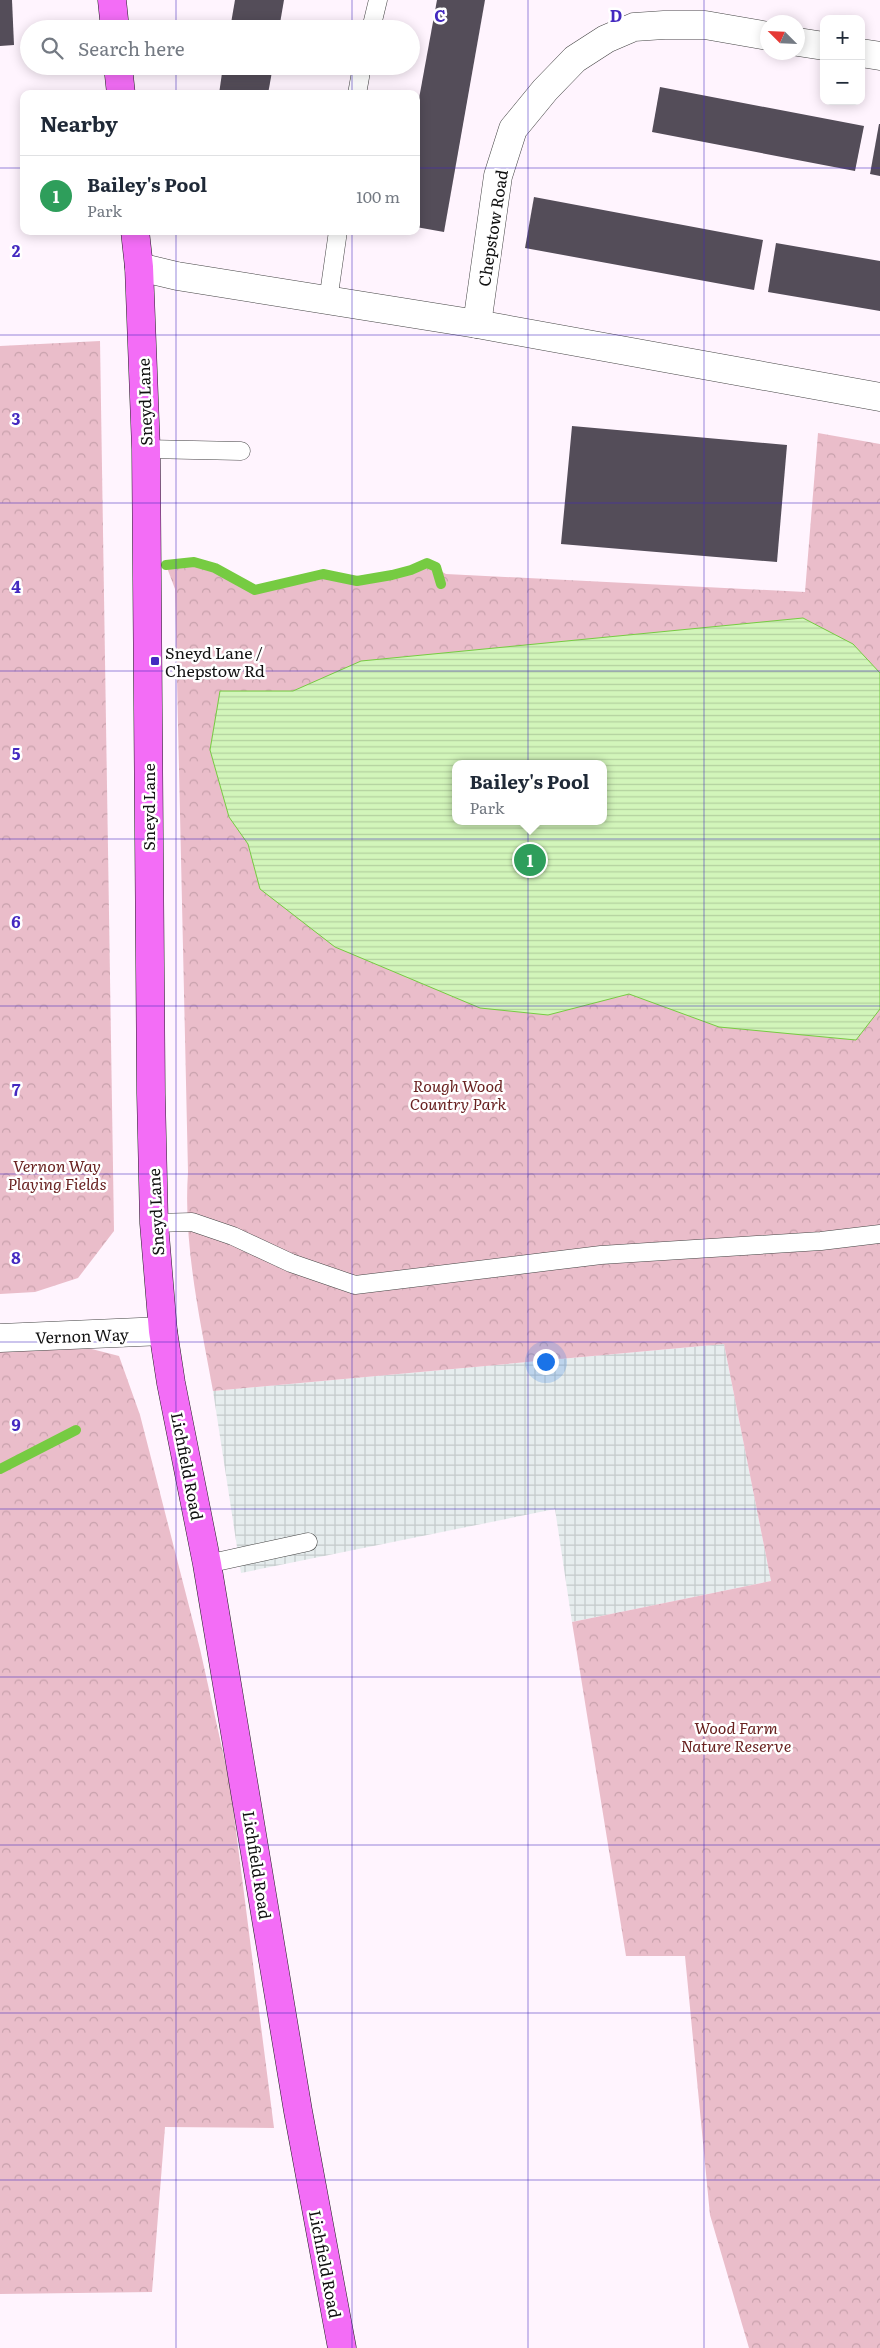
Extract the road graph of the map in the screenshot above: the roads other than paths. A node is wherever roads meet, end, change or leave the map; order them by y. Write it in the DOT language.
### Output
graph roads {
  1 [pos="112,0"];
  2 [pos="378,0"];
  3 [pos="114,20"];
  4 [pos="373,20"];
  5 [pos="760,35"];
  6 [pos="805,43"];
  7 [pos="820,45"];
  8 [pos="865,54"];
  9 [pos="880,56"];
  10 [pos="119,75"];
  11 [pos="360,75"];
  12 [pos="121,90"];
  13 [pos="358,90"];
  14 [pos="135,235"];
  15 [pos="337,235"];
  16 [pos="139,267"];
  17 [pos="328,301"];
  18 [pos="477,324"];
  19 [pos="880,397"];
  20 [pos="146,449"];
  21 [pos="241,452"];
  22 [pos="154,1223"];
  23 [pos="880,1234"];
  24 [pos="163,1331"];
  25 [pos="0,1338"];
  26 [pos="171,1383"];
  27 [pos="308,1542"];
  28 [pos="207,1564"];
  29 [pos="342,2348"];
  1 -- 3 [label="main road"];
  2 -- 4 [label="lane"];
  5 -- 18 [label="street, Chepstow Road"];
  6 -- 7 [label="street"];
  8 -- 9 [label="street"];
  10 -- 12 [label="main road"];
  11 -- 13 [label="lane"];
  14 -- 16 [label="main road, Sneyd Lane"];
  15 -- 17 [label="lane"];
  16 -- 17 [label="street"];
  16 -- 20 [label="main road, Sneyd Lane"];
  17 -- 18 [label="street"];
  18 -- 19 [label="street"];
  20 -- 21 [label="lane"];
  20 -- 22 [label="main road, Sneyd Lane"];
  22 -- 23 [label="lane"];
  22 -- 24 [label="main road, Sneyd Lane"];
  24 -- 25 [label="street, Vernon Way"];
  24 -- 26 [label="main road, Sneyd Lane"];
  26 -- 28 [label="main road, Lichfield Road"];
  27 -- 28 [label="lane"];
  28 -- 29 [label="main road, Lichfield Road"];
}
